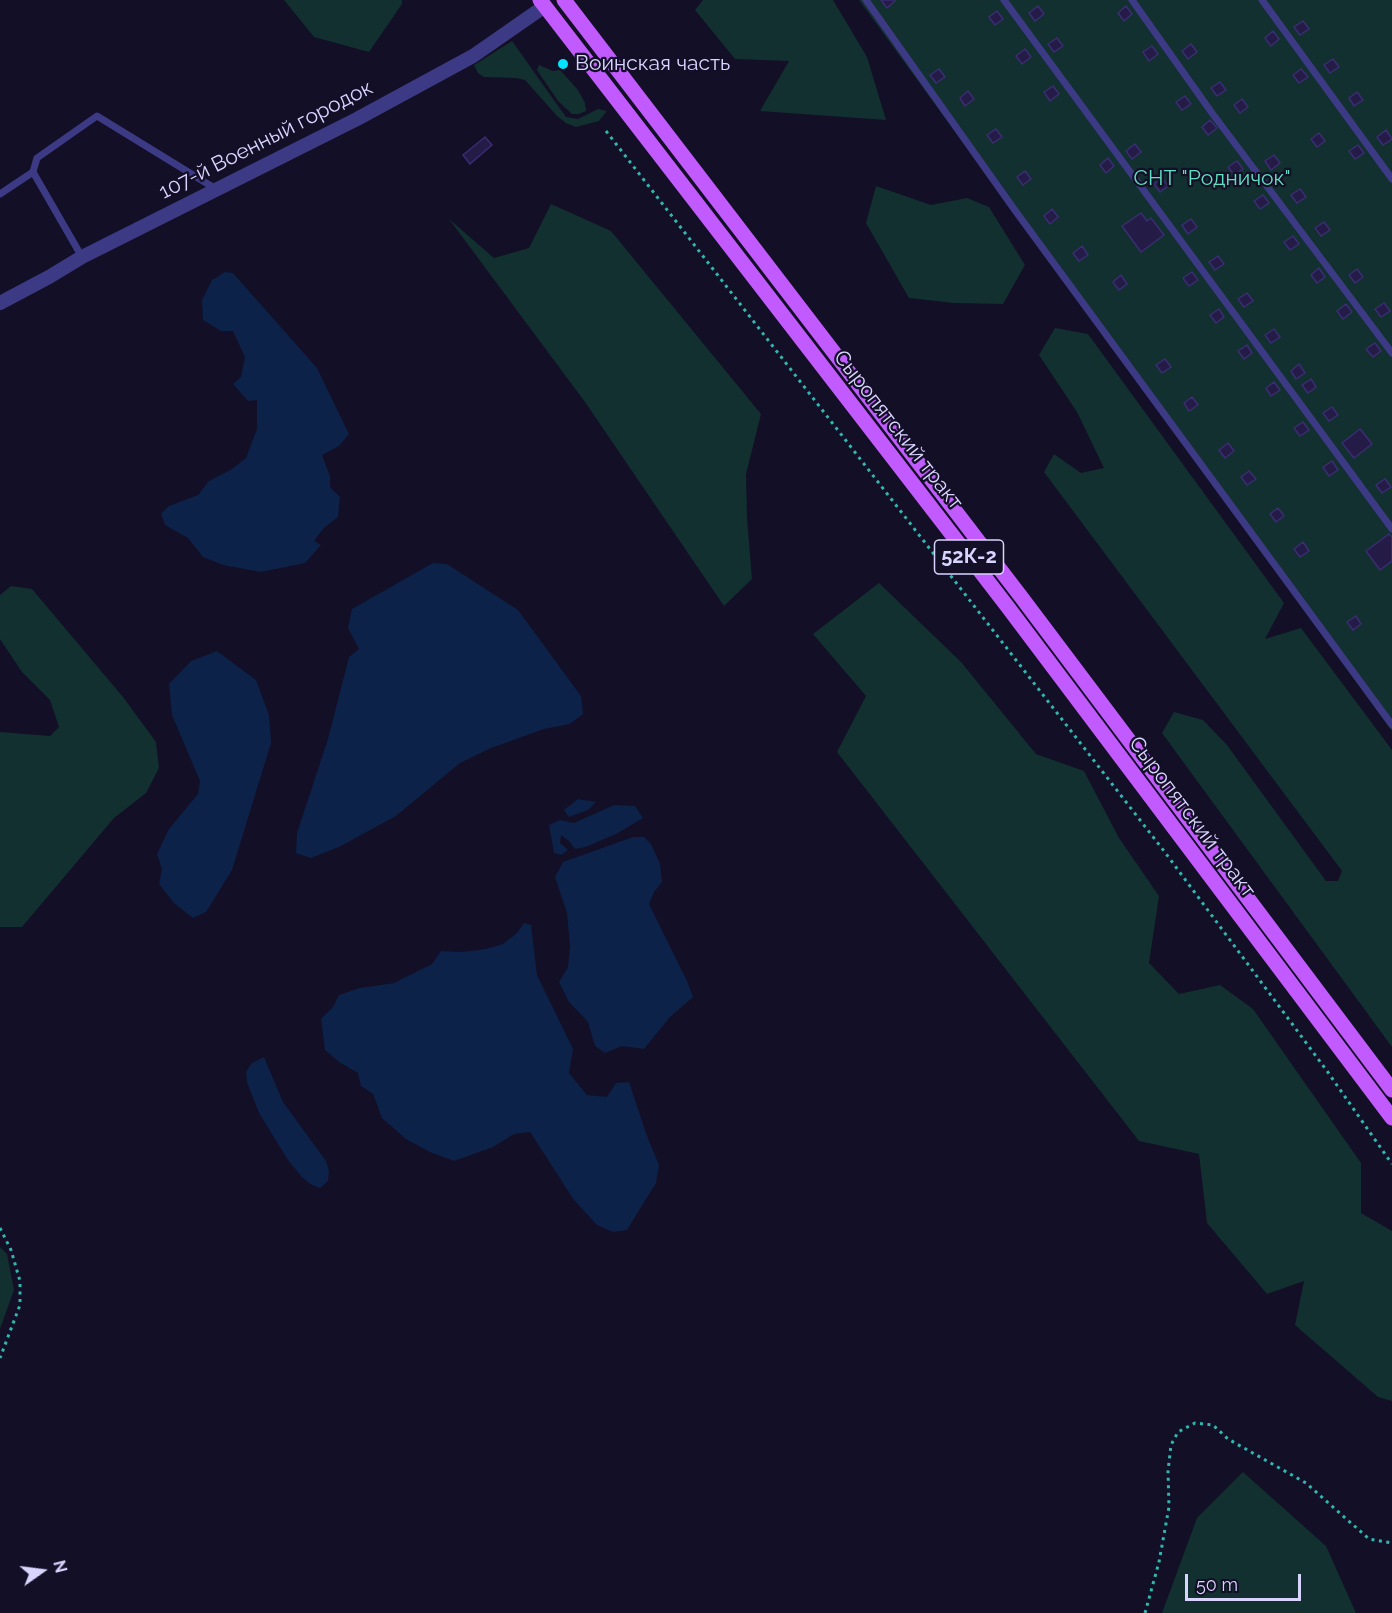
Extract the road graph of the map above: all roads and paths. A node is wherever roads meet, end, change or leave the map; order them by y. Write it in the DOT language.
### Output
graph roads {
  1 [pos="564,0"];
  2 [pos="866,0"];
  3 [pos="1004,0"];
  4 [pos="1132,0"];
  5 [pos="1262,0"];
  6 [pos="543,3"];
  7 [pos="606,131"];
  8 [pos="33,172"];
  9 [pos="1392,178"];
  10 [pos="216,189"];
  11 [pos="0,194"];
  12 [pos="82,257"];
  13 [pos="0,303"];
  14 [pos="1392,353"];
  15 [pos="1392,529"];
  16 [pos="1392,725"];
  17 [pos="1392,1090"];
  18 [pos="1392,1119"];
  19 [pos="1392,1164"];
  20 [pos="0,1228"];
  21 [pos="0,1358"];
  22 [pos="1392,1543"];
  23 [pos="1145,1613"];
  1 -- 17 [label="main road, Сыропятский тракт / 52К-2"];
  2 -- 16 [label="lane"];
  3 -- 15 [label="lane"];
  4 -- 14 [label="lane"];
  5 -- 9 [label="lane"];
  6 -- 10 [label="street, 107-й Военный городок"];
  6 -- 18 [label="main road, Сыропятский тракт / 52К-2"];
  7 -- 19 [label="path"];
  8 -- 10 [label="lane"];
  8 -- 11 [label="lane"];
  8 -- 12 [label="lane"];
  10 -- 12 [label="street, 107-й Военный городок"];
  12 -- 13 [label="street, 107-й Военный городок"];
  20 -- 21 [label="path"];
  22 -- 23 [label="path"];
}
